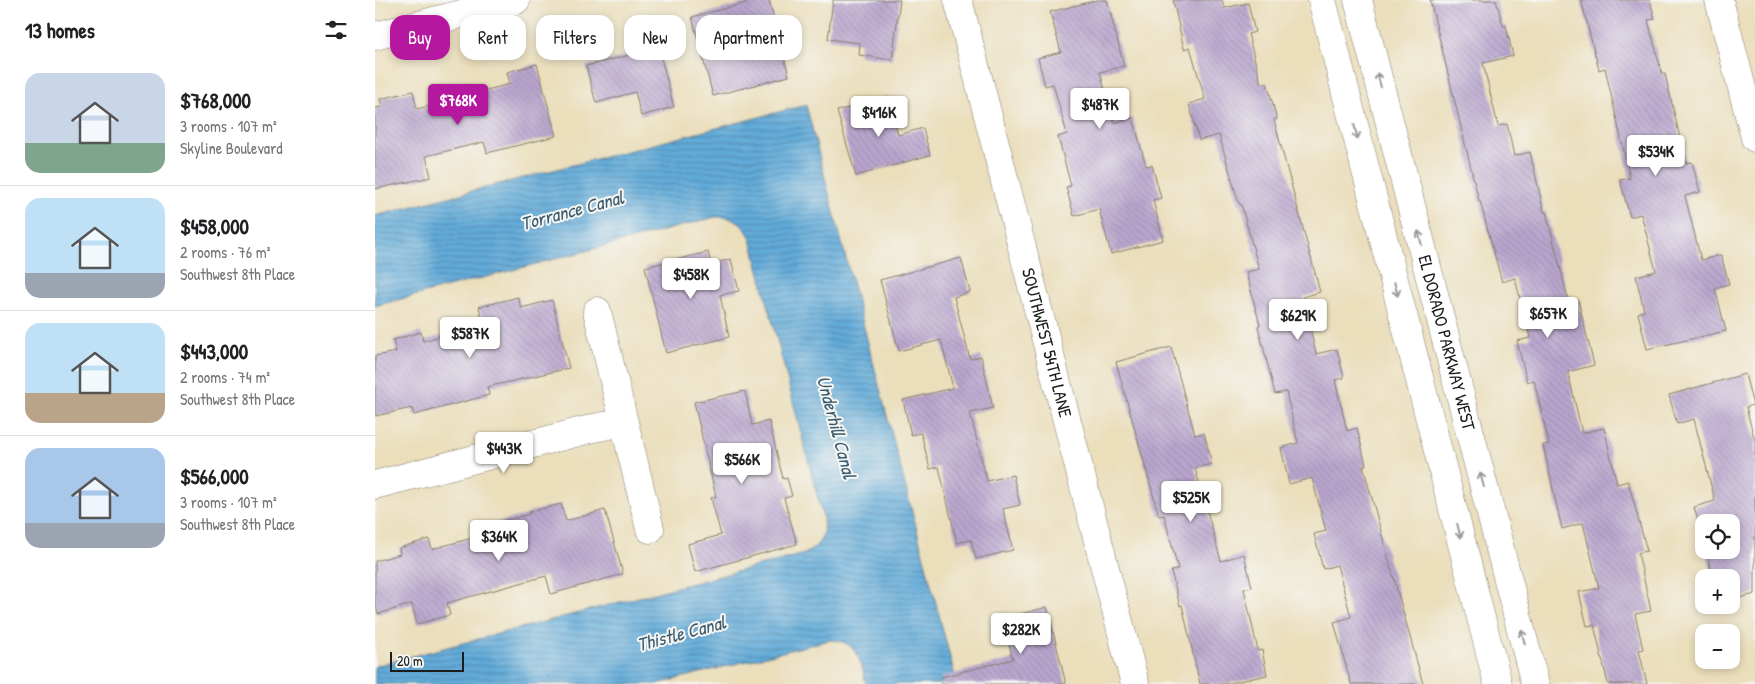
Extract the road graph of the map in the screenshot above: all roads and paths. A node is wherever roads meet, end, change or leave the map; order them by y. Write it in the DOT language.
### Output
graph roads {
  1 [pos="516,0"];
  2 [pos="958,0"];
  3 [pos="1322,0"];
  4 [pos="1357,0"];
  5 [pos="1719,0"];
  6 [pos="375,36"];
  7 [pos="1755,138"];
  8 [pos="597,311"];
  9 [pos="624,422"];
  10 [pos="375,485"];
  11 [pos="650,529"];
  12 [pos="1135,684"];
  13 [pos="1498,684"];
  14 [pos="1535,684"];
  1 -- 6 [label="street"];
  2 -- 12 [label="street, SOUTHWEST 54TH LANE"];
  3 -- 13 [label="street, EL DORADO PARKWAY WEST, one-way"];
  14 -- 4 [label="street, EL DORADO PARKWAY WEST, one-way"];
  5 -- 7 [label="street"];
  8 -- 9 [label="street"];
  9 -- 10 [label="street"];
  9 -- 11 [label="street"];
}
